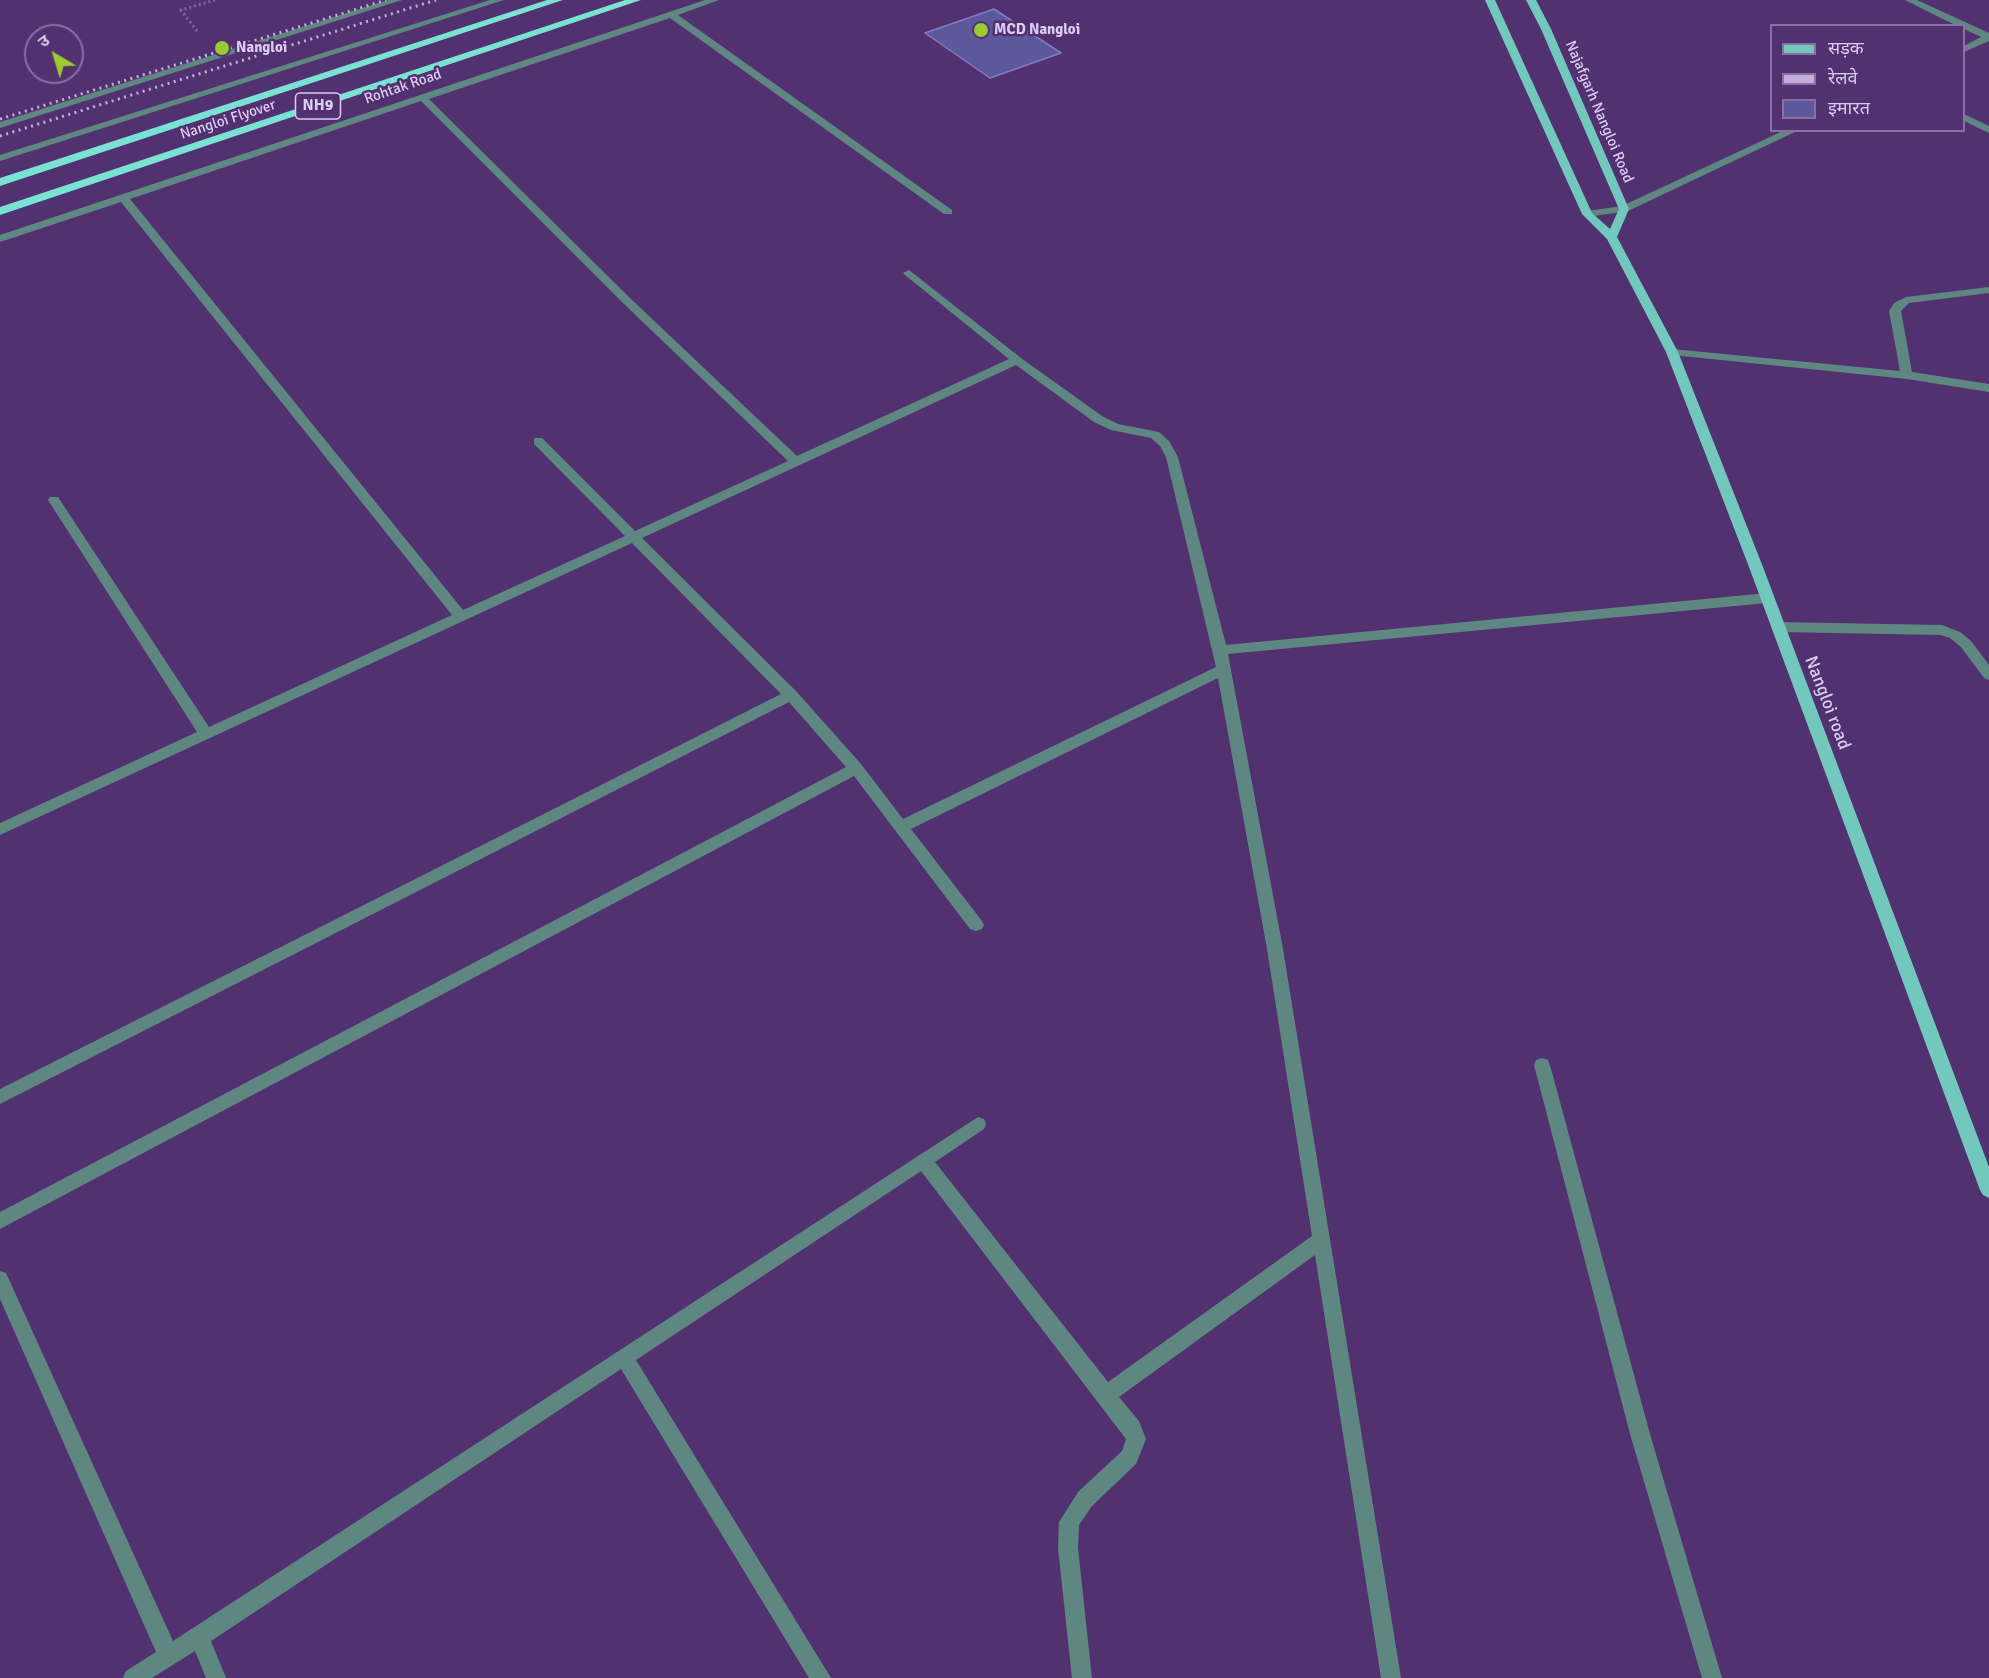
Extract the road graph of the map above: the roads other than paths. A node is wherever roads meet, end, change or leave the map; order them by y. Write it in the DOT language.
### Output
graph roads {
  1 [pos="397,0"];
  2 [pos="499,0"];
  3 [pos="558,0"];
  4 [pos="636,0"];
  5 [pos="714,0"];
  6 [pos="1490,0"];
  7 [pos="1531,0"];
  8 [pos="1910,0"];
  9 [pos="670,14"];
  10 [pos="1961,24"];
  11 [pos="1965,26"];
  12 [pos="1989,37"];
  13 [pos="1965,49"];
  14 [pos="422,97"];
  15 [pos="1965,118"];
  16 [pos="0,125"];
  17 [pos="1989,130"];
  18 [pos="1790,132"];
  19 [pos="0,158"];
  20 [pos="0,182"];
  21 [pos="123,197"];
  22 [pos="1624,209"];
  23 [pos="0,211"];
  24 [pos="948,212"];
  25 [pos="1587,214"];
  26 [pos="1612,237"];
  27 [pos="0,238"];
  28 [pos="909,273"];
  29 [pos="1989,290"];
  30 [pos="1672,352"];
  31 [pos="1017,360"];
  32 [pos="1907,375"];
  33 [pos="1989,388"];
  34 [pos="538,441"];
  35 [pos="796,462"];
  36 [pos="54,500"];
  37 [pos="635,536"];
  38 [pos="1767,598"];
  39 [pos="461,617"];
  40 [pos="1778,627"];
  41 [pos="1220,650"];
  42 [pos="1223,670"];
  43 [pos="1989,675"];
  44 [pos="791,695"];
  45 [pos="207,734"];
  46 [pos="856,768"];
  47 [pos="901,827"];
  48 [pos="0,829"];
  49 [pos="976,925"];
  50 [pos="1542,1065"];
  51 [pos="0,1097"];
  52 [pos="978,1124"];
  53 [pos="924,1161"];
  54 [pos="1989,1190"];
  55 [pos="0,1221"];
  56 [pos="1321,1240"];
  57 [pos="0,1279"];
  58 [pos="624,1357"];
  59 [pos="1106,1395"];
  60 [pos="199,1637"];
  61 [pos="169,1656"];
  62 [pos="133,1678"];
  63 [pos="216,1678"];
  64 [pos="821,1678"];
  65 [pos="1082,1678"];
  66 [pos="1391,1678"];
  67 [pos="1712,1678"];
  1 -- 16 [label="street"];
  2 -- 19 [label="street"];
  3 -- 20 [label="highway, Nangloi Flyover / NH9"];
  4 -- 23 [label="highway, Nangloi Flyover / NH9"];
  5 -- 9 [label="street, Rohtak Road"];
  6 -- 25 [label="main road"];
  7 -- 22 [label="main road, Najafgarh Nangloi Road"];
  8 -- 10 [label="street"];
  9 -- 14 [label="street, Rohtak Road"];
  9 -- 24 [label="street"];
  11 -- 12 [label="street"];
  12 -- 13 [label="street"];
  14 -- 21 [label="street, Rohtak Road"];
  14 -- 35 [label="street"];
  15 -- 17 [label="street"];
  18 -- 22 [label="street"];
  21 -- 27 [label="street, Rohtak Road"];
  21 -- 39 [label="street"];
  22 -- 25 [label="street"];
  22 -- 26 [label="main road, Najafgarh Nangloi Road"];
  25 -- 26 [label="main road, Nangloi road"];
  26 -- 30 [label="main road, Nangloi road"];
  28 -- 31 [label="street"];
  29 -- 32 [label="street"];
  30 -- 32 [label="street"];
  30 -- 38 [label="main road, Nangloi road"];
  31 -- 35 [label="street"];
  31 -- 41 [label="street"];
  32 -- 33 [label="street"];
  34 -- 37 [label="street"];
  35 -- 37 [label="street"];
  36 -- 45 [label="street"];
  37 -- 39 [label="street"];
  37 -- 44 [label="street"];
  38 -- 40 [label="main road, Nangloi road"];
  38 -- 41 [label="street"];
  39 -- 45 [label="street"];
  40 -- 43 [label="street"];
  40 -- 54 [label="main road, Nangloi road"];
  41 -- 42 [label="street"];
  42 -- 47 [label="street"];
  42 -- 56 [label="street"];
  44 -- 46 [label="street"];
  44 -- 51 [label="street"];
  45 -- 48 [label="street"];
  46 -- 47 [label="street"];
  46 -- 55 [label="street"];
  47 -- 49 [label="street"];
  50 -- 67 [label="street"];
  52 -- 53 [label="street"];
  53 -- 58 [label="street"];
  53 -- 59 [label="street"];
  56 -- 59 [label="street"];
  56 -- 66 [label="street"];
  57 -- 61 [label="street"];
  58 -- 60 [label="street"];
  58 -- 64 [label="street"];
  59 -- 65 [label="street"];
  60 -- 61 [label="street"];
  60 -- 63 [label="street"];
  61 -- 62 [label="street"];
}
